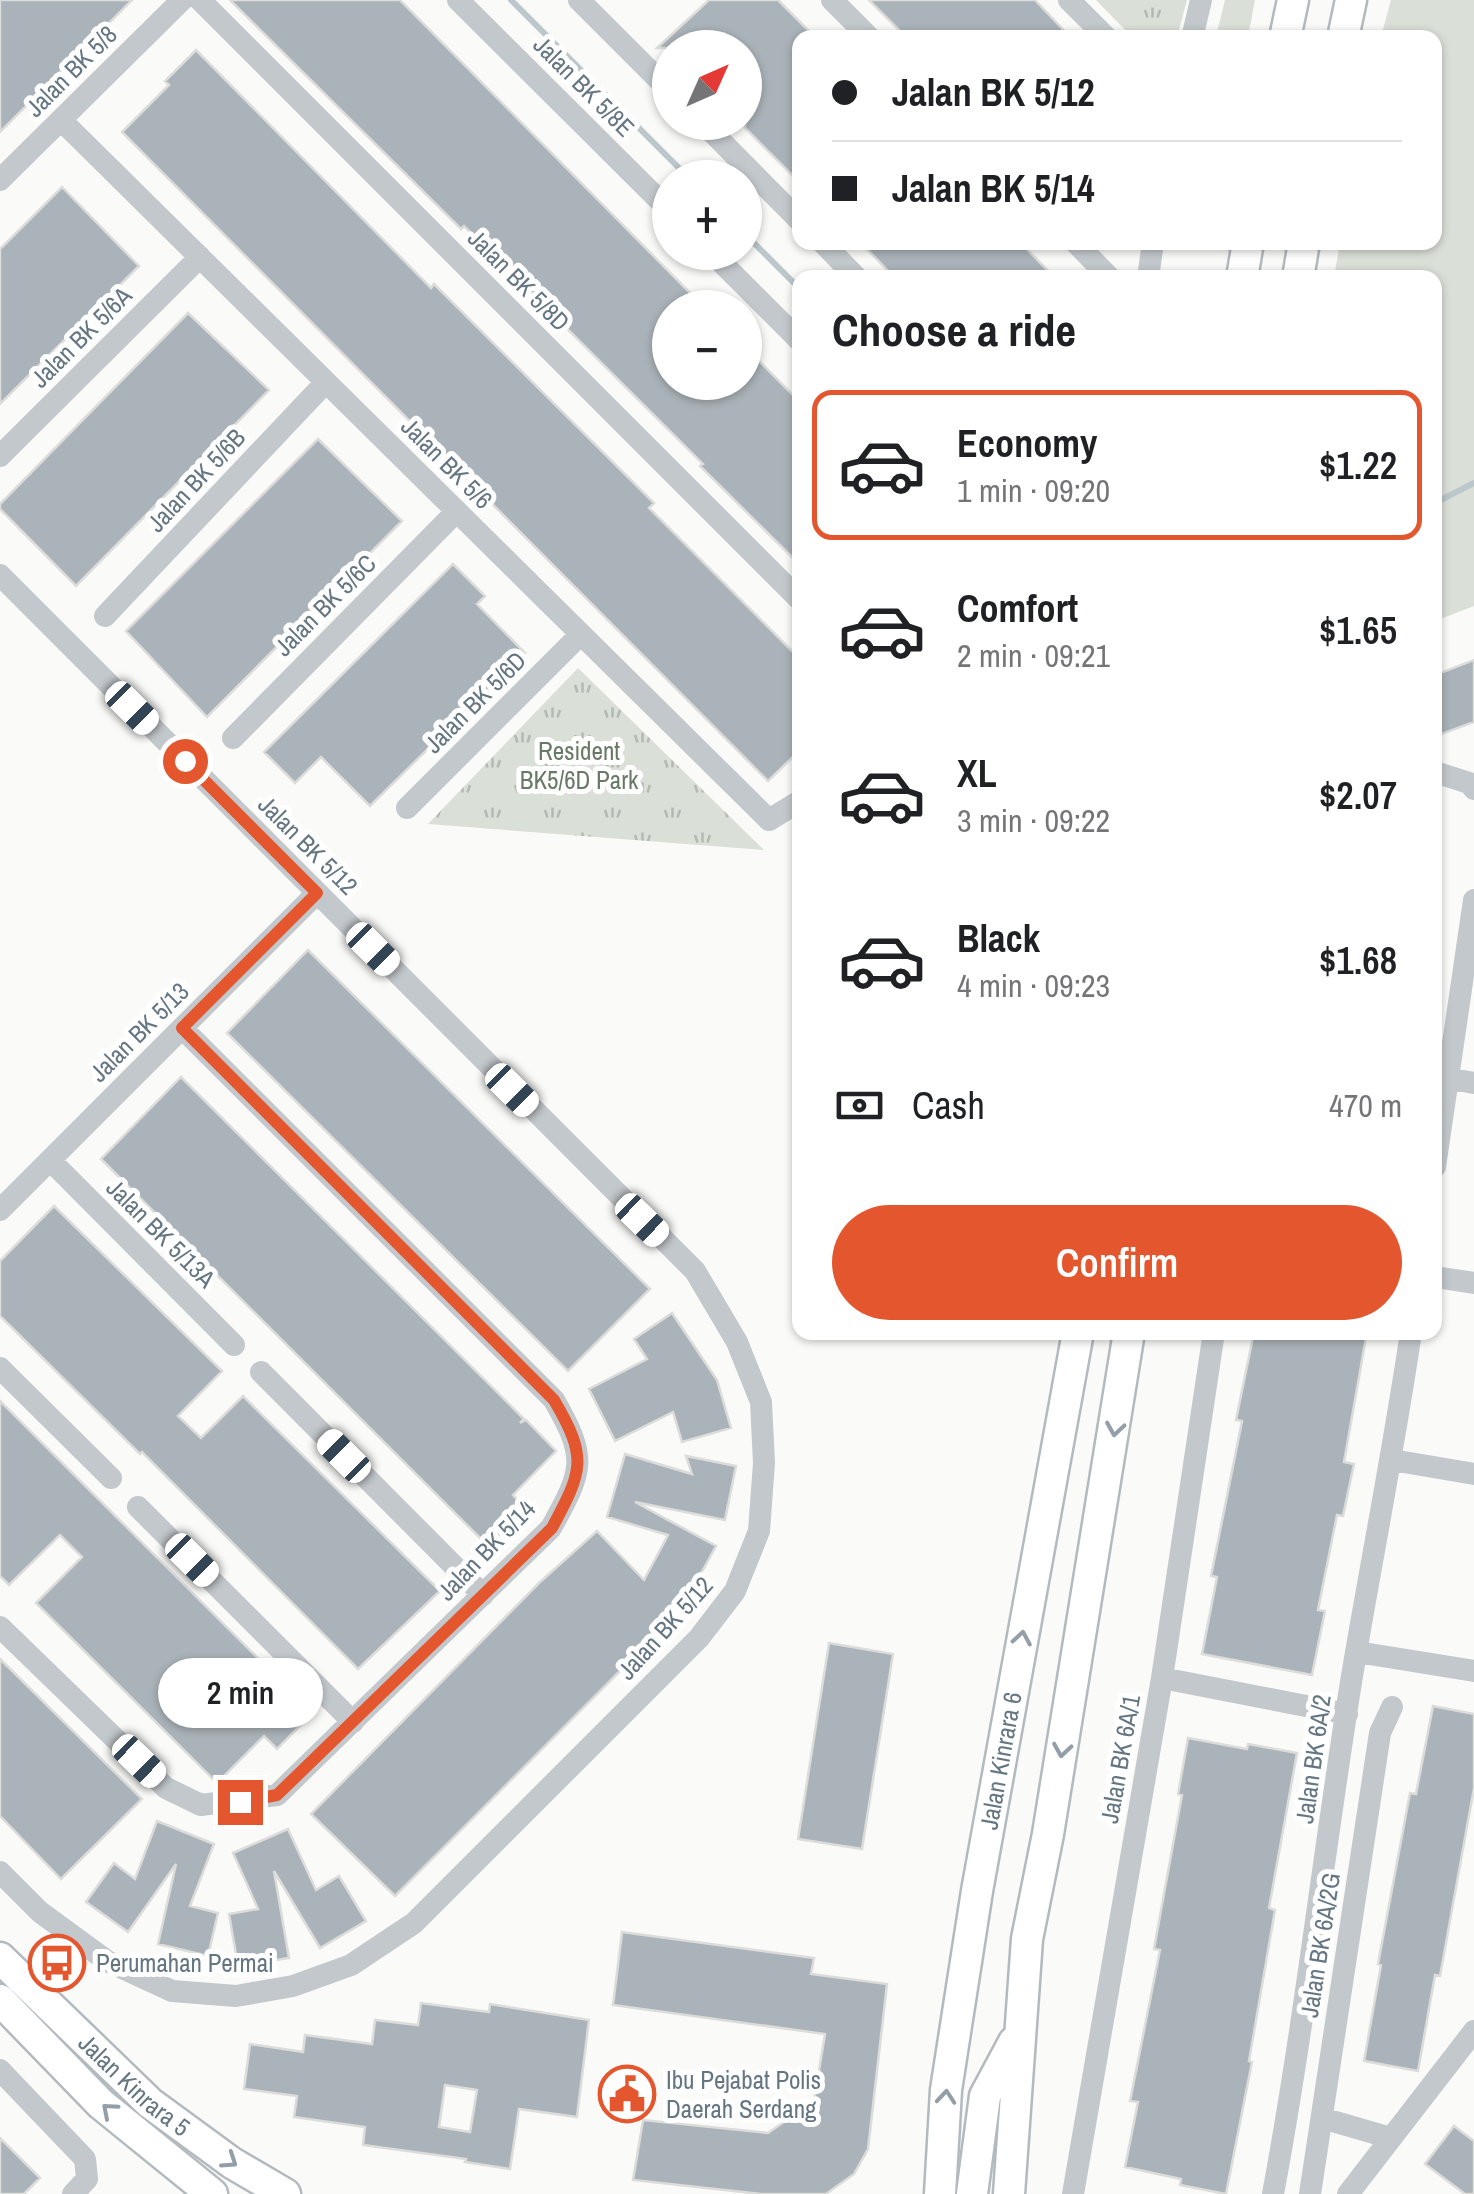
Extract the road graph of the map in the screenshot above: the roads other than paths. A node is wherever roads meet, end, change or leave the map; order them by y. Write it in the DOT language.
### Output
graph roads {
  1 [pos="182,0"];
  2 [pos="200,0"];
  3 [pos="458,0"];
  4 [pos="578,0"];
  5 [pos="832,0"];
  6 [pos="1070,0"];
  7 [pos="1201,0"];
  8 [pos="1293,0"];
  9 [pos="1351,0"];
  10 [pos="862,30"];
  11 [pos="1099,30"];
  12 [pos="1194,30"];
  13 [pos="1287,30"];
  14 [pos="1345,30"];
  15 [pos="652,73"];
  16 [pos="61,120"];
  17 [pos="720,140"];
  18 [pos="0,180"];
  19 [pos="652,193"];
  20 [pos="792,212"];
  21 [pos="830,250"];
  22 [pos="1083,250"];
  23 [pos="200,257"];
  24 [pos="730,270"];
  25 [pos="849,270"];
  26 [pos="1102,270"];
  27 [pos="792,333"];
  28 [pos="326,382"];
  29 [pos="0,456"];
  30 [pos="457,511"];
  31 [pos="0,576"];
  32 [pos="792,592"];
  33 [pos="105,616"];
  34 [pos="582,634"];
  35 [pos="233,738"];
  36 [pos="1442,774"];
  37 [pos="1474,789"];
  38 [pos="792,806"];
  39 [pos="407,808"];
  40 [pos="317,893"];
  41 [pos="1474,900"];
  42 [pos="182,1028"];
  43 [pos="1447,1078"];
  44 [pos="1474,1083"];
  45 [pos="1442,1115"];
  46 [pos="50,1160"];
  47 [pos="0,1210"];
  48 [pos="1442,1278"];
  49 [pos="1474,1283"];
  50 [pos="1077,1340"];
  51 [pos="1128,1340"];
  52 [pos="1213,1340"];
  53 [pos="1410,1340"];
  54 [pos="234,1344"];
  55 [pos="0,1368"];
  56 [pos="261,1372"];
  57 [pos="1392,1460"];
  58 [pos="1474,1474"];
  59 [pos="110,1478"];
  60 [pos="138,1506"];
  61 [pos="483,1595"];
  62 [pos="0,1627"];
  63 [pos="1357,1652"];
  64 [pos="1474,1672"];
  65 [pos="1162,1678"];
  66 [pos="1392,1707"];
  67 [pos="1347,1714"];
  68 [pos="353,1722"];
  69 [pos="0,1872"];
  70 [pos="0,1958"];
  71 [pos="0,2000"];
  72 [pos="1020,2030"];
  73 [pos="1474,2031"];
  74 [pos="0,2070"];
  75 [pos="1322,2118"];
  76 [pos="1391,2138"];
  77 [pos="73,2194"];
  78 [pos="212,2194"];
  79 [pos="285,2194"];
  80 [pos="940,2194"];
  81 [pos="972,2194"];
  82 [pos="1009,2194"];
  83 [pos="1073,2194"];
  84 [pos="1273,2194"];
  85 [pos="1310,2194"];
  86 [pos="1348,2194"];
  1 -- 16 [label="street, Jalan BK 5/8"];
  2 -- 32 [label="street, Jalan BK 5/8D"];
  3 -- 19 [label="street, Jalan BK 5/8E"];
  4 -- 15 [label="street"];
  5 -- 10 [label="street"];
  6 -- 11 [label="street"];
  7 -- 12 [label="street"];
  8 -- 13 [label="main road"];
  9 -- 14 [label="main road"];
  16 -- 18 [label="street, Jalan BK 5/8"];
  16 -- 23 [label="street, Jalan BK 5/6"];
  17 -- 20 [label="street"];
  21 -- 25 [label="street"];
  22 -- 26 [label="street"];
  23 -- 28 [label="street, Jalan BK 5/6"];
  23 -- 29 [label="street, Jalan BK 5/6A"];
  24 -- 27 [label="street"];
  28 -- 30 [label="street, Jalan BK 5/6"];
  28 -- 33 [label="street, Jalan BK 5/6B"];
  30 -- 34 [label="street, Jalan BK 5/6"];
  30 -- 35 [label="street, Jalan BK 5/6C"];
  31 -- 40 [label="street, Jalan BK 5/12"];
  34 -- 38 [label="street, Jalan BK 5/6"];
  34 -- 39 [label="street, Jalan BK 5/6D"];
  36 -- 37 [label="street"];
  40 -- 42 [label="street, Jalan BK 5/13"];
  40 -- 69 [label="street, Jalan BK 5/12"];
  41 -- 43 [label="street"];
  42 -- 46 [label="street, Jalan BK 5/13"];
  42 -- 61 [label="street, Jalan BK 5/14"];
  43 -- 44 [label="street"];
  43 -- 45 [label="street"];
  46 -- 47 [label="street, Jalan BK 5/13"];
  46 -- 54 [label="street, Jalan BK 5/13A"];
  48 -- 49 [label="street"];
  80 -- 50 [label="main road, Jalan Kinrara 6, one-way"];
  51 -- 72 [label="main road, one-way"];
  52 -- 65 [label="street, Jalan BK 6A/1"];
  53 -- 57 [label="street, Jalan BK 6A/2"];
  55 -- 59 [label="street"];
  56 -- 61 [label="street"];
  57 -- 58 [label="street"];
  57 -- 63 [label="street, Jalan BK 6A/2"];
  60 -- 68 [label="street"];
  61 -- 68 [label="street, Jalan BK 5/14"];
  62 -- 68 [label="street, Jalan BK 5/14"];
  63 -- 64 [label="street"];
  63 -- 67 [label="street, Jalan BK 6A/2"];
  65 -- 67 [label="street"];
  65 -- 83 [label="street, Jalan BK 6A/1"];
  66 -- 75 [label="street, Jalan BK 6A/2G"];
  67 -- 84 [label="street, Jalan BK 6A/2"];
  70 -- 79 [label="main road, Jalan Kinrara 5, one-way"];
  78 -- 71 [label="main road, Jalan Kinrara 5, one-way"];
  72 -- 81 [label="main road"];
  72 -- 82 [label="main road"];
  73 -- 76 [label="street"];
  74 -- 77 [label="street"];
  75 -- 76 [label="street"];
  75 -- 85 [label="street, Jalan BK 6A/2G"];
  76 -- 86 [label="street"];
}
